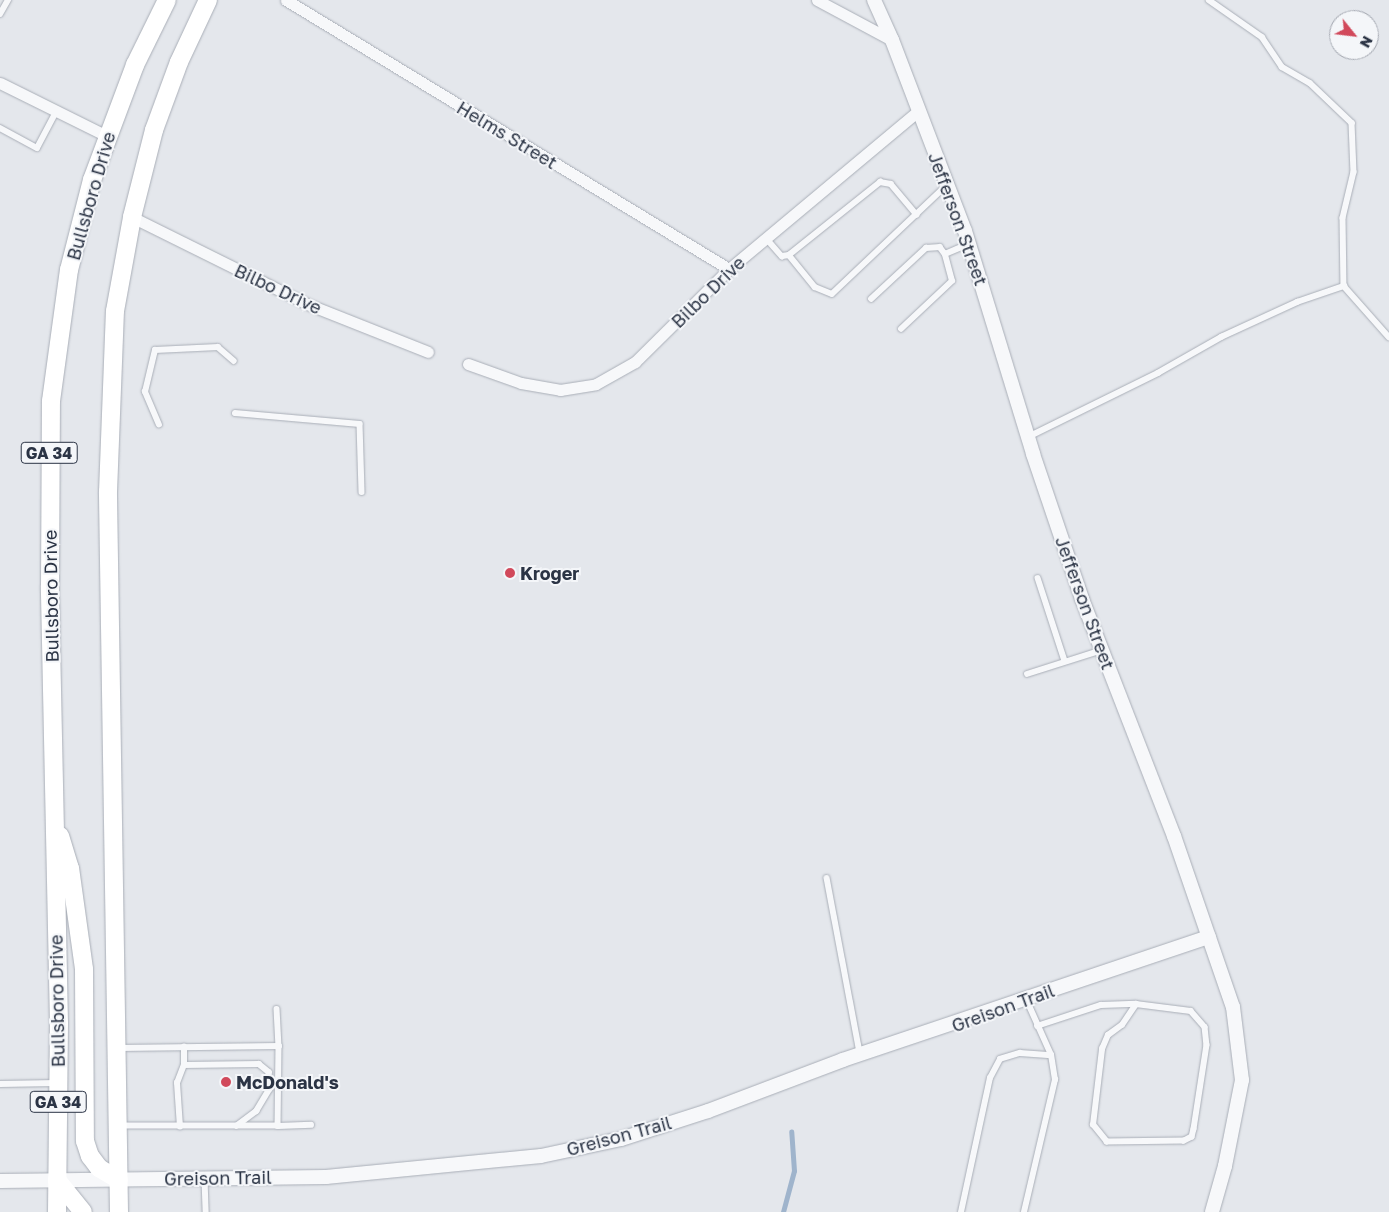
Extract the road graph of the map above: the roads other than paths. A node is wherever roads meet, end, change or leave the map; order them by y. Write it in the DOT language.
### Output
graph roads {
  1 [pos="8,0"];
  2 [pos="167,0"];
  3 [pos="208,0"];
  4 [pos="286,0"];
  5 [pos="817,0"];
  6 [pos="874,0"];
  7 [pos="1209,0"];
  8 [pos="0,14"];
  9 [pos="892,40"];
  10 [pos="0,83"];
  11 [pos="919,110"];
  12 [pos="56,112"];
  13 [pos="0,128"];
  14 [pos="107,136"];
  15 [pos="947,186"];
  16 [pos="917,215"];
  17 [pos="132,217"];
  18 [pos="767,239"];
  19 [pos="969,244"];
  20 [pos="945,254"];
  21 [pos="789,255"];
  22 [pos="729,269"];
  23 [pos="1344,286"];
  24 [pos="871,299"];
  25 [pos="901,329"];
  26 [pos="1389,337"];
  27 [pos="428,352"];
  28 [pos="234,361"];
  29 [pos="468,364"];
  30 [pos="235,413"];
  31 [pos="159,425"];
  32 [pos="1028,437"];
  33 [pos="362,492"];
  34 [pos="1038,578"];
  35 [pos="1102,650"];
  36 [pos="1065,661"];
  37 [pos="1027,674"];
  38 [pos="54,815"];
  39 [pos="827,878"];
  40 [pos="1209,937"];
  41 [pos="1026,999"];
  42 [pos="1136,1004"];
  43 [pos="278,1009"];
  44 [pos="1037,1026"];
  45 [pos="279,1046"];
  46 [pos="184,1047"];
  47 [pos="117,1048"];
  48 [pos="1051,1054"];
  49 [pos="860,1055"];
  50 [pos="184,1065"];
  51 [pos="58,1083"];
  52 [pos="0,1084"];
  53 [pos="311,1125"];
  54 [pos="118,1126"];
  55 [pos="180,1126"];
  56 [pos="237,1126"];
  57 [pos="278,1126"];
  58 [pos="205,1179"];
  59 [pos="57,1180"];
  60 [pos="119,1180"];
  61 [pos="0,1181"];
  62 [pos="57,1212"];
  63 [pos="83,1212"];
  64 [pos="119,1212"];
  65 [pos="206,1212"];
  66 [pos="961,1212"];
  67 [pos="1024,1212"];
  68 [pos="1212,1212"];
  1 -- 8 [label="lane"];
  2 -- 14 [label="main road, Bullsboro Drive / GA 34"];
  3 -- 17 [label="main road"];
  4 -- 22 [label="street, Helms Street"];
  5 -- 9 [label="street"];
  6 -- 9 [label="street, Jefferson Street"];
  7 -- 23 [label="lane"];
  9 -- 11 [label="street, Jefferson Street"];
  10 -- 12 [label="street"];
  11 -- 15 [label="street, Jefferson Street"];
  11 -- 18 [label="street, Bilbo Drive"];
  12 -- 13 [label="lane"];
  12 -- 14 [label="street"];
  14 -- 38 [label="main road, Bullsboro Drive / GA 34"];
  15 -- 16 [label="lane"];
  15 -- 19 [label="street, Jefferson Street"];
  16 -- 21 [label="lane"];
  16 -- 21 [label="lane"];
  17 -- 27 [label="street, Bilbo Drive"];
  17 -- 47 [label="main road"];
  18 -- 21 [label="lane"];
  18 -- 22 [label="street, Bilbo Drive"];
  19 -- 20 [label="lane"];
  19 -- 32 [label="street, Jefferson Street"];
  20 -- 24 [label="lane"];
  20 -- 25 [label="lane"];
  22 -- 29 [label="street, Bilbo Drive"];
  23 -- 26 [label="lane"];
  23 -- 32 [label="lane"];
  28 -- 31 [label="lane"];
  30 -- 33 [label="lane"];
  32 -- 35 [label="street, Jefferson Street"];
  34 -- 36 [label="lane"];
  35 -- 36 [label="lane"];
  35 -- 40 [label="street, Jefferson Street"];
  36 -- 37 [label="lane"];
  38 -- 51 [label="main road, Bullsboro Drive / GA 34"];
  38 -- 60 [label="main road"];
  39 -- 49 [label="lane"];
  40 -- 41 [label="street, Greison Trail"];
  40 -- 68 [label="street, Jefferson Street"];
  41 -- 44 [label="lane"];
  41 -- 49 [label="street, Greison Trail"];
  42 -- 42 [label="lane"];
  42 -- 44 [label="lane"];
  43 -- 45 [label="lane"];
  44 -- 48 [label="lane"];
  45 -- 46 [label="lane"];
  45 -- 57 [label="lane"];
  46 -- 47 [label="lane"];
  46 -- 50 [label="lane"];
  47 -- 54 [label="main road"];
  48 -- 66 [label="lane"];
  48 -- 67 [label="lane"];
  49 -- 58 [label="street, Greison Trail"];
  50 -- 55 [label="lane"];
  50 -- 56 [label="lane"];
  51 -- 52 [label="lane"];
  51 -- 59 [label="main road, Bullsboro Drive / GA 34"];
  53 -- 57 [label="lane"];
  54 -- 55 [label="lane"];
  54 -- 60 [label="main road"];
  55 -- 56 [label="lane"];
  56 -- 57 [label="lane"];
  58 -- 60 [label="street, Greison Trail"];
  58 -- 65 [label="lane"];
  59 -- 60 [label="street, Greison Trail"];
  59 -- 61 [label="street, Greison Trail"];
  59 -- 62 [label="main road, Bullsboro Drive / GA 34"];
  59 -- 63 [label="main road"];
  60 -- 64 [label="main road"];
}
